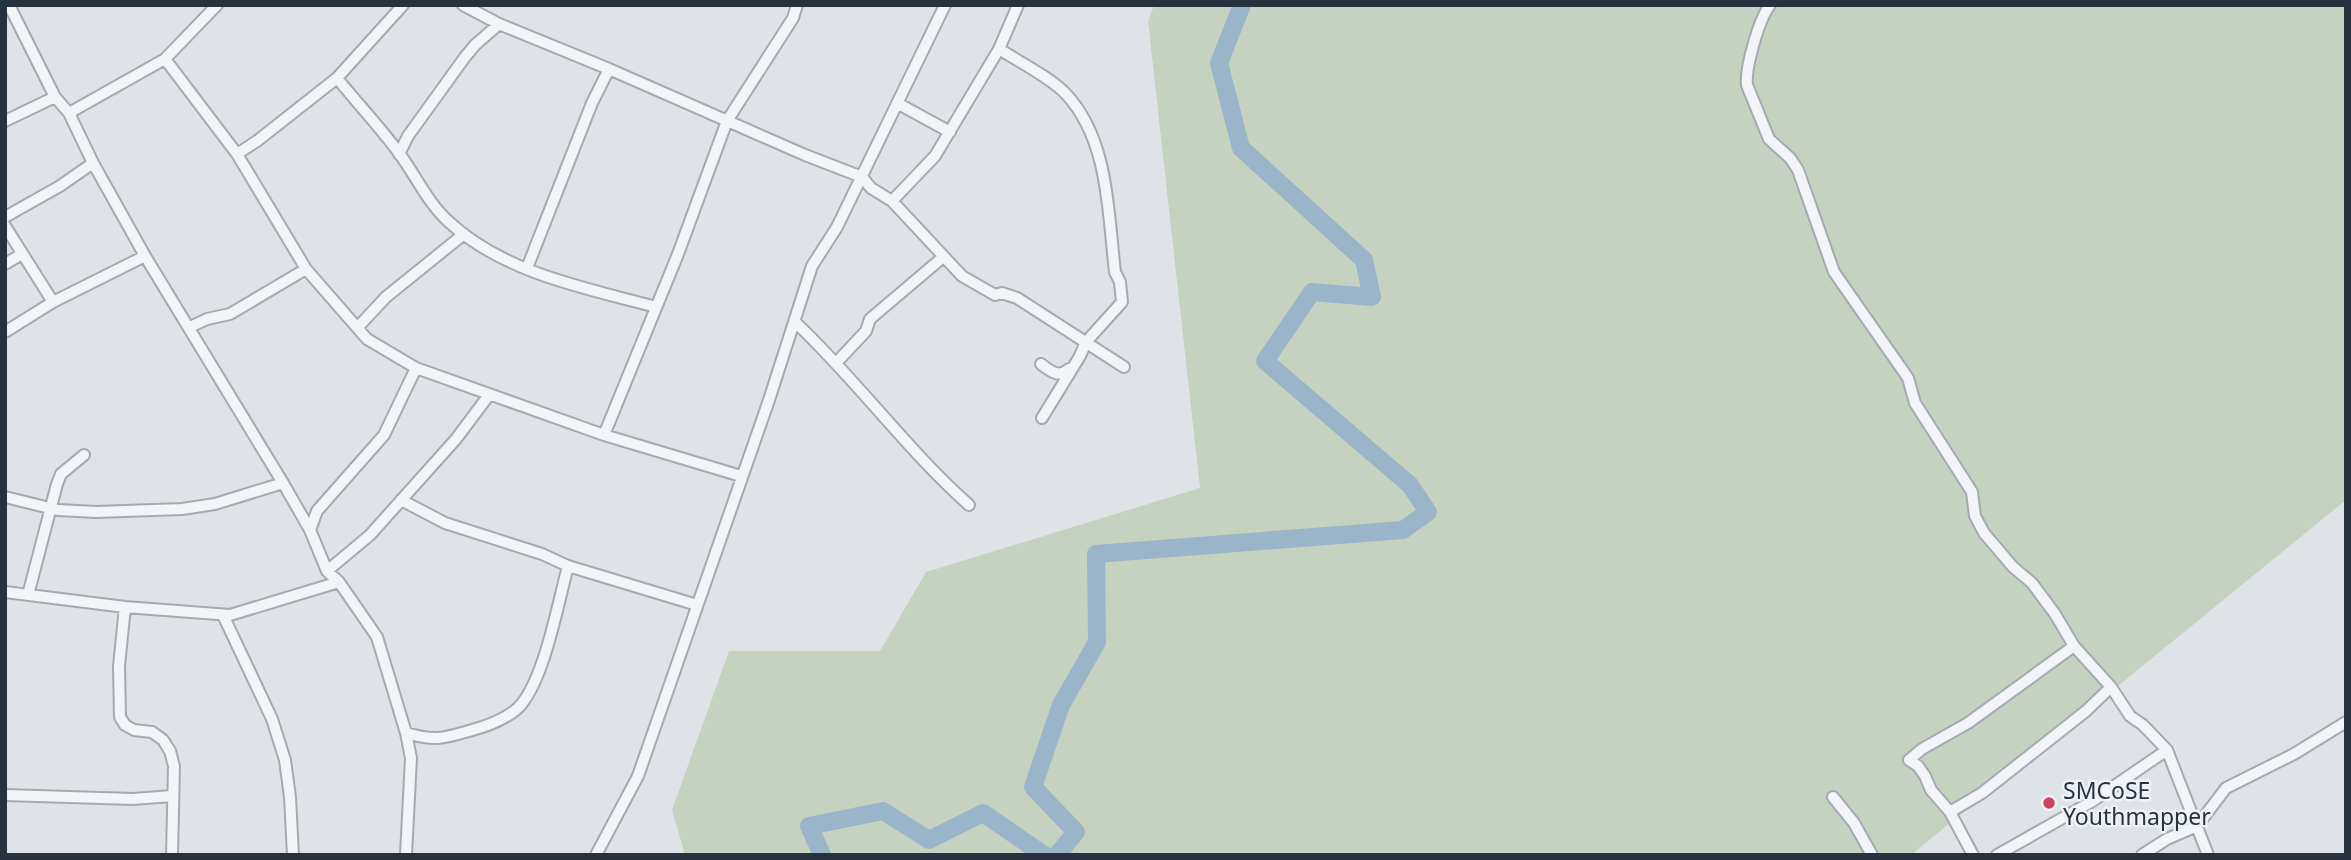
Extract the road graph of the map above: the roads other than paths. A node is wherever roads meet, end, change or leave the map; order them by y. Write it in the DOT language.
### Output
graph roads {
  1 [pos="9,5"];
  2 [pos="217,5"];
  3 [pos="403,5"];
  4 [pos="463,5"];
  5 [pos="797,5"];
  6 [pos="945,5"];
  7 [pos="1018,5"];
  8 [pos="1770,5"];
  9 [pos="499,24"];
  10 [pos="999,49"];
  11 [pos="165,59"];
  12 [pos="609,69"];
  13 [pos="337,78"];
  14 [pos="55,97"];
  15 [pos="897,103"];
  16 [pos="69,113"];
  17 [pos="5,121"];
  18 [pos="727,121"];
  19 [pos="950,132"];
  20 [pos="237,154"];
  21 [pos="399,154"];
  22 [pos="93,163"];
  23 [pos="862,177"];
  24 [pos="892,201"];
  25 [pos="5,217"];
  26 [pos="5,226"];
  27 [pos="464,234"];
  28 [pos="22,254"];
  29 [pos="145,256"];
  30 [pos="942,258"];
  31 [pos="5,264"];
  32 [pos="527,268"];
  33 [pos="306,270"];
  34 [pos="53,302"];
  35 [pos="656,307"];
  36 [pos="795,321"];
  37 [pos="190,327"];
  38 [pos="358,327"];
  39 [pos="5,332"];
  40 [pos="1086,342"];
  41 [pos="836,363"];
  42 [pos="1041,364"];
  43 [pos="1124,367"];
  44 [pos="416,368"];
  45 [pos="1071,368"];
  46 [pos="489,395"];
  47 [pos="1042,418"];
  48 [pos="604,435"];
  49 [pos="84,455"];
  50 [pos="741,476"];
  51 [pos="284,483"];
  52 [pos="5,497"];
  53 [pos="401,500"];
  54 [pos="969,505"];
  55 [pos="50,507"];
  56 [pos="310,530"];
  57 [pos="568,566"];
  58 [pos="327,571"];
  59 [pos="339,582"];
  60 [pos="5,592"];
  61 [pos="28,595"];
  62 [pos="697,605"];
  63 [pos="125,607"];
  64 [pos="223,615"];
  65 [pos="2074,646"];
  66 [pos="2111,687"];
  67 [pos="2346,722"];
  68 [pos="406,733"];
  69 [pos="2167,750"];
  70 [pos="5,795"];
  71 [pos="172,796"];
  72 [pos="1833,797"];
  73 [pos="1950,812"];
  74 [pos="2197,826"];
  75 [pos="172,855"];
  76 [pos="293,855"];
  77 [pos="406,855"];
  78 [pos="596,855"];
  79 [pos="1872,855"];
  80 [pos="1973,855"];
  81 [pos="1997,855"];
  82 [pos="2141,855"];
  83 [pos="2208,855"];
  1 -- 14 [label="street"];
  2 -- 11 [label="street"];
  3 -- 13 [label="street"];
  4 -- 9 [label="street"];
  5 -- 18 [label="street"];
  6 -- 15 [label="street"];
  7 -- 10 [label="street"];
  8 -- 65 [label="street"];
  9 -- 12 [label="street"];
  9 -- 21 [label="street"];
  10 -- 19 [label="street"];
  10 -- 40 [label="street"];
  11 -- 16 [label="street"];
  11 -- 20 [label="street"];
  12 -- 18 [label="street"];
  12 -- 32 [label="street"];
  13 -- 20 [label="street"];
  13 -- 21 [label="street"];
  14 -- 16 [label="street"];
  14 -- 17 [label="street"];
  15 -- 19 [label="street"];
  15 -- 23 [label="street"];
  16 -- 22 [label="street"];
  18 -- 23 [label="street"];
  18 -- 35 [label="street"];
  19 -- 24 [label="street"];
  20 -- 33 [label="street"];
  21 -- 27 [label="street"];
  22 -- 25 [label="street"];
  22 -- 29 [label="street"];
  23 -- 24 [label="street"];
  23 -- 36 [label="street"];
  24 -- 30 [label="street"];
  26 -- 28 [label="street"];
  27 -- 32 [label="street"];
  27 -- 38 [label="street"];
  28 -- 31 [label="street"];
  28 -- 34 [label="street"];
  29 -- 34 [label="street"];
  29 -- 37 [label="street"];
  30 -- 40 [label="street"];
  30 -- 41 [label="street"];
  32 -- 35 [label="street"];
  33 -- 37 [label="street"];
  33 -- 38 [label="street"];
  34 -- 39 [label="street"];
  35 -- 48 [label="street"];
  36 -- 41 [label="street"];
  36 -- 50 [label="street"];
  37 -- 51 [label="street"];
  38 -- 44 [label="street"];
  40 -- 43 [label="street"];
  40 -- 45 [label="street"];
  41 -- 54 [label="street"];
  42 -- 45 [label="street"];
  44 -- 46 [label="street"];
  44 -- 56 [label="street"];
  45 -- 47 [label="street"];
  46 -- 48 [label="street"];
  46 -- 53 [label="street"];
  48 -- 50 [label="street"];
  49 -- 55 [label="street"];
  50 -- 62 [label="street"];
  51 -- 55 [label="street"];
  51 -- 56 [label="street"];
  52 -- 55 [label="street"];
  53 -- 57 [label="street"];
  53 -- 58 [label="street"];
  55 -- 61 [label="street"];
  56 -- 58 [label="street"];
  57 -- 62 [label="street"];
  57 -- 68 [label="street"];
  58 -- 59 [label="street"];
  59 -- 64 [label="street"];
  59 -- 68 [label="street"];
  60 -- 61 [label="street"];
  61 -- 63 [label="street"];
  62 -- 78 [label="street"];
  63 -- 64 [label="street"];
  63 -- 71 [label="street"];
  64 -- 76 [label="street"];
  65 -- 66 [label="street"];
  65 -- 73 [label="street"];
  66 -- 69 [label="street"];
  66 -- 73 [label="street"];
  67 -- 74 [label="street"];
  68 -- 77 [label="street"];
  69 -- 74 [label="street"];
  69 -- 81 [label="street"];
  70 -- 71 [label="street"];
  71 -- 75 [label="street"];
  72 -- 79 [label="street"];
  73 -- 80 [label="street"];
  74 -- 82 [label="street"];
  74 -- 83 [label="street"];
}
